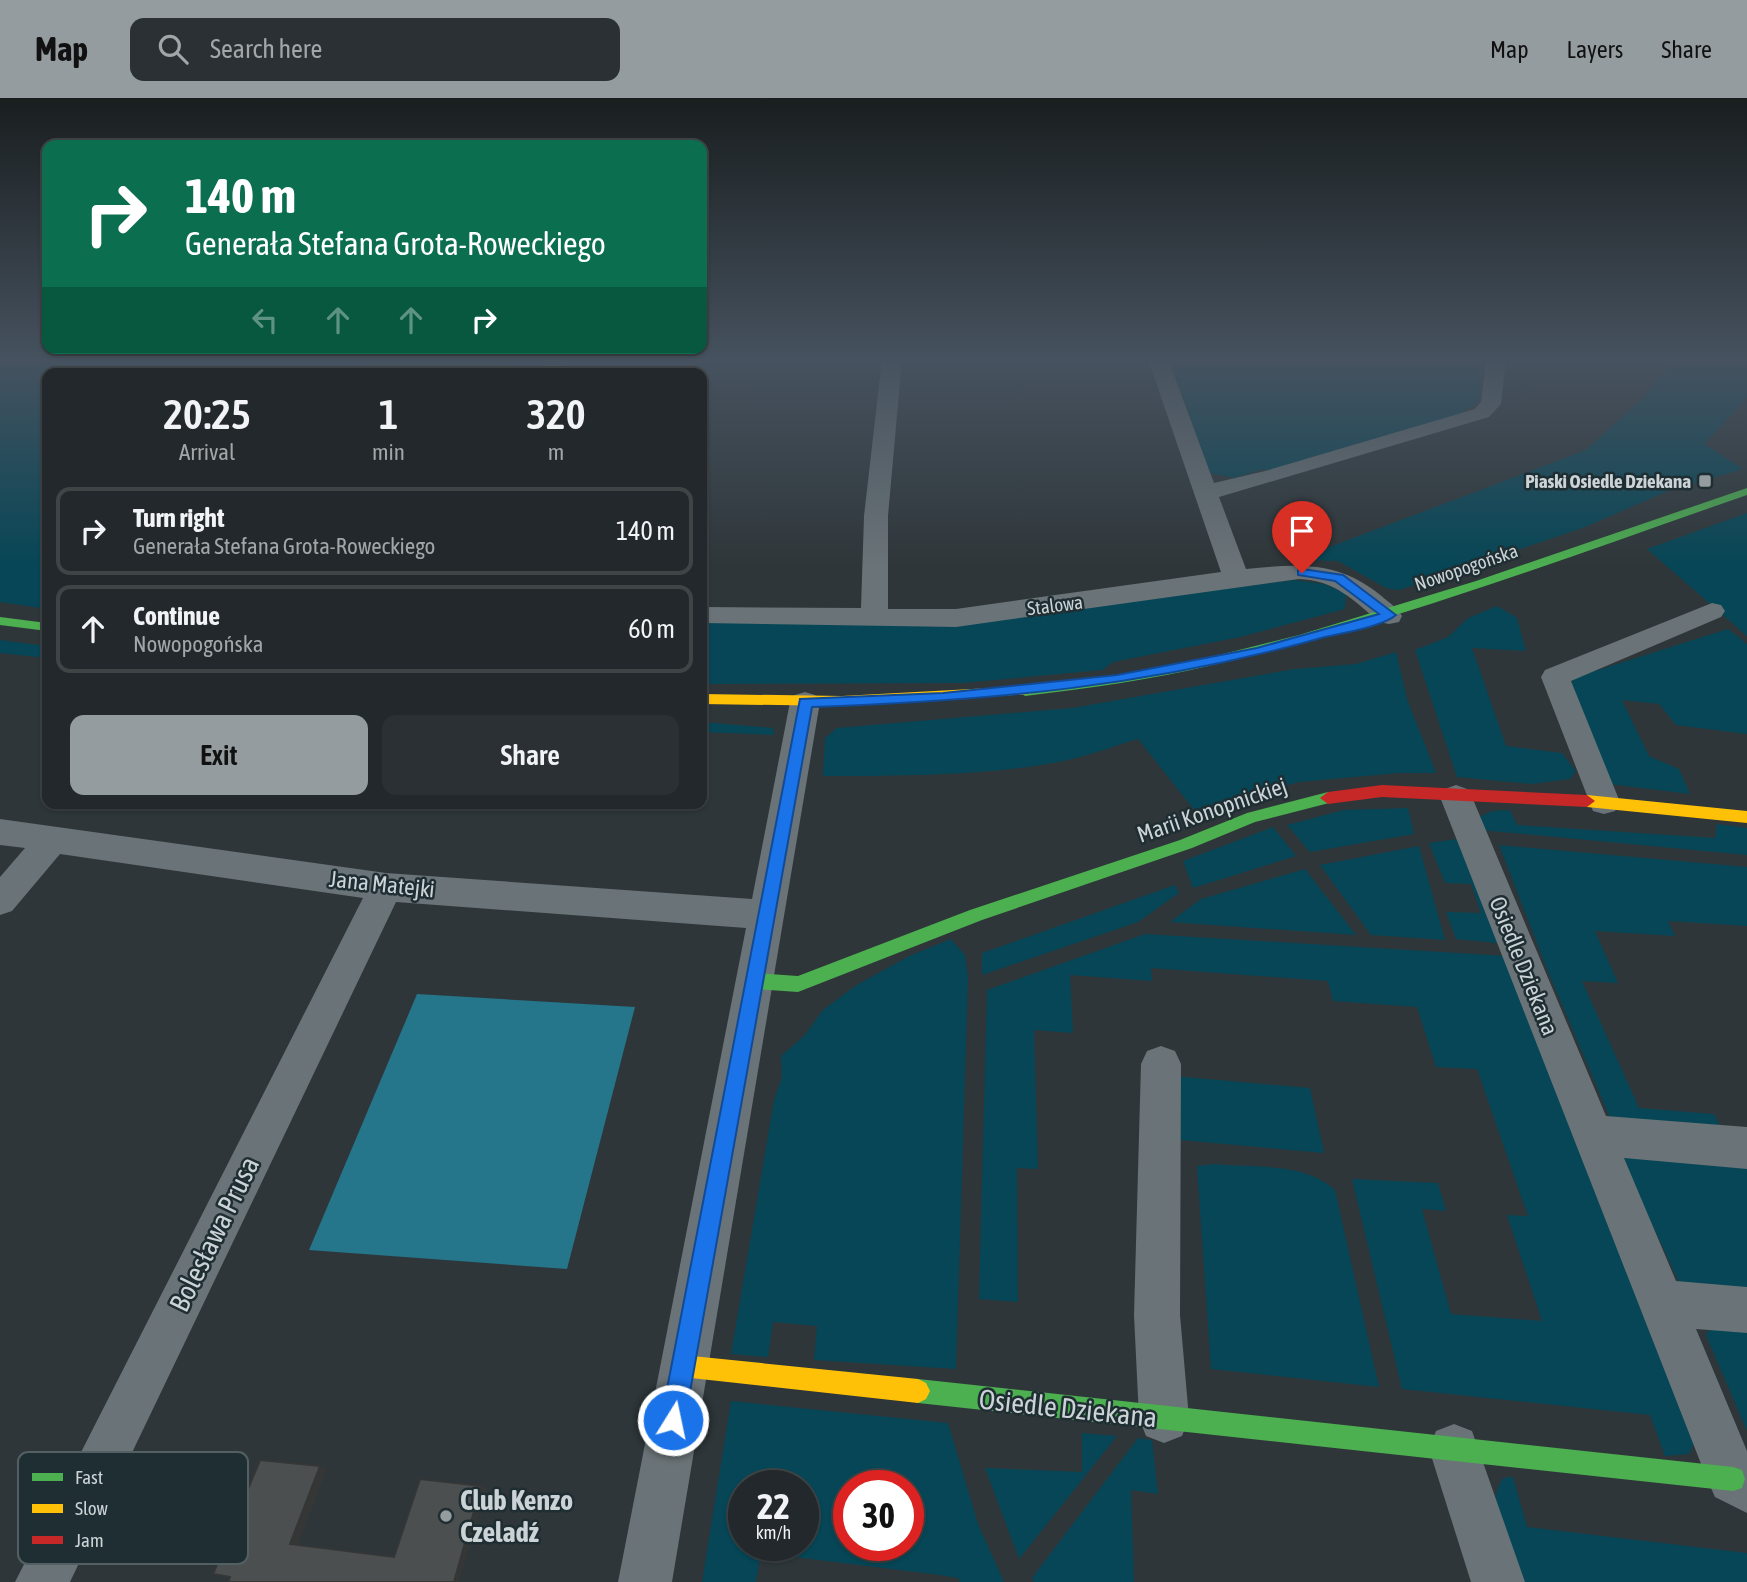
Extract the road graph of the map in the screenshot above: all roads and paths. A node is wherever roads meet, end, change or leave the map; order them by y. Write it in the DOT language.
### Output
graph roads {
  1 [pos="884,428"];
  2 [pos="1182,428"];
  3 [pos="1429,428"];
  4 [pos="1204,490"];
  5 [pos="1747,491"];
  6 [pos="1236,578"];
  7 [pos="1712,611"];
  8 [pos="707,615"];
  9 [pos="1389,615"];
  10 [pos="874,618"];
  11 [pos="0,621"];
  12 [pos="42,626"];
  13 [pos="707,699"];
  14 [pos="805,702"];
  15 [pos="1456,797"];
  16 [pos="1604,802"];
  17 [pos="1747,817"];
  18 [pos="0,832"];
  19 [pos="53,839"];
  20 [pos="386,887"];
  21 [pos="0,901"];
  22 [pos="766,915"];
  23 [pos="754,981"];
  24 [pos="1161,1064"];
  25 [pos="1593,1135"];
  26 [pos="1747,1148"];
  27 [pos="1661,1303"];
  28 [pos="1747,1310"];
  29 [pos="682,1366"];
  30 [pos="1164,1418"];
  31 [pos="1454,1449"];
  32 [pos="106,1452"];
  33 [pos="1740,1483"];
  34 [pos="51,1564"];
  35 [pos="42,1582"];
  36 [pos="645,1582"];
  37 [pos="1498,1582"];
  1 -- 10 [label="street"];
  2 -- 4 [label="street"];
  3 -- 4 [label="street"];
  4 -- 6 [label="street"];
  5 -- 9 [label="street, Nowopogońska"];
  6 -- 9 [label="street, Stalowa"];
  6 -- 10 [label="street, Stalowa"];
  7 -- 16 [label="street"];
  8 -- 10 [label="street, Stalowa"];
  9 -- 14 [label="street, Nowopogońska"];
  11 -- 12 [label="street"];
  13 -- 14 [label="street, Nowopogońska"];
  14 -- 22 [label="street"];
  15 -- 16 [label="street, Marii Konopnickiej"];
  15 -- 23 [label="street, Marii Konopnickiej"];
  15 -- 25 [label="street, Osiedle Dziekana"];
  16 -- 17 [label="street, Marii Konopnickiej"];
  18 -- 19 [label="street, Jana Matejki"];
  19 -- 20 [label="street, Jana Matejki"];
  19 -- 21 [label="street"];
  20 -- 22 [label="street, Jana Matejki"];
  20 -- 32 [label="street, Bolesława Prusa"];
  22 -- 23 [label="street"];
  23 -- 29 [label="street"];
  24 -- 30 [label="street"];
  25 -- 26 [label="street"];
  25 -- 27 [label="street, Osiedle Dziekana"];
  27 -- 28 [label="street"];
  27 -- 33 [label="street, Osiedle Dziekana"];
  29 -- 30 [label="street, Osiedle Dziekana"];
  29 -- 36 [label="street"];
  30 -- 31 [label="street, Osiedle Dziekana"];
  31 -- 33 [label="street, Osiedle Dziekana"];
  31 -- 37 [label="street"];
  34 -- 35 [label="street, Bolesława Prusa"];
}
